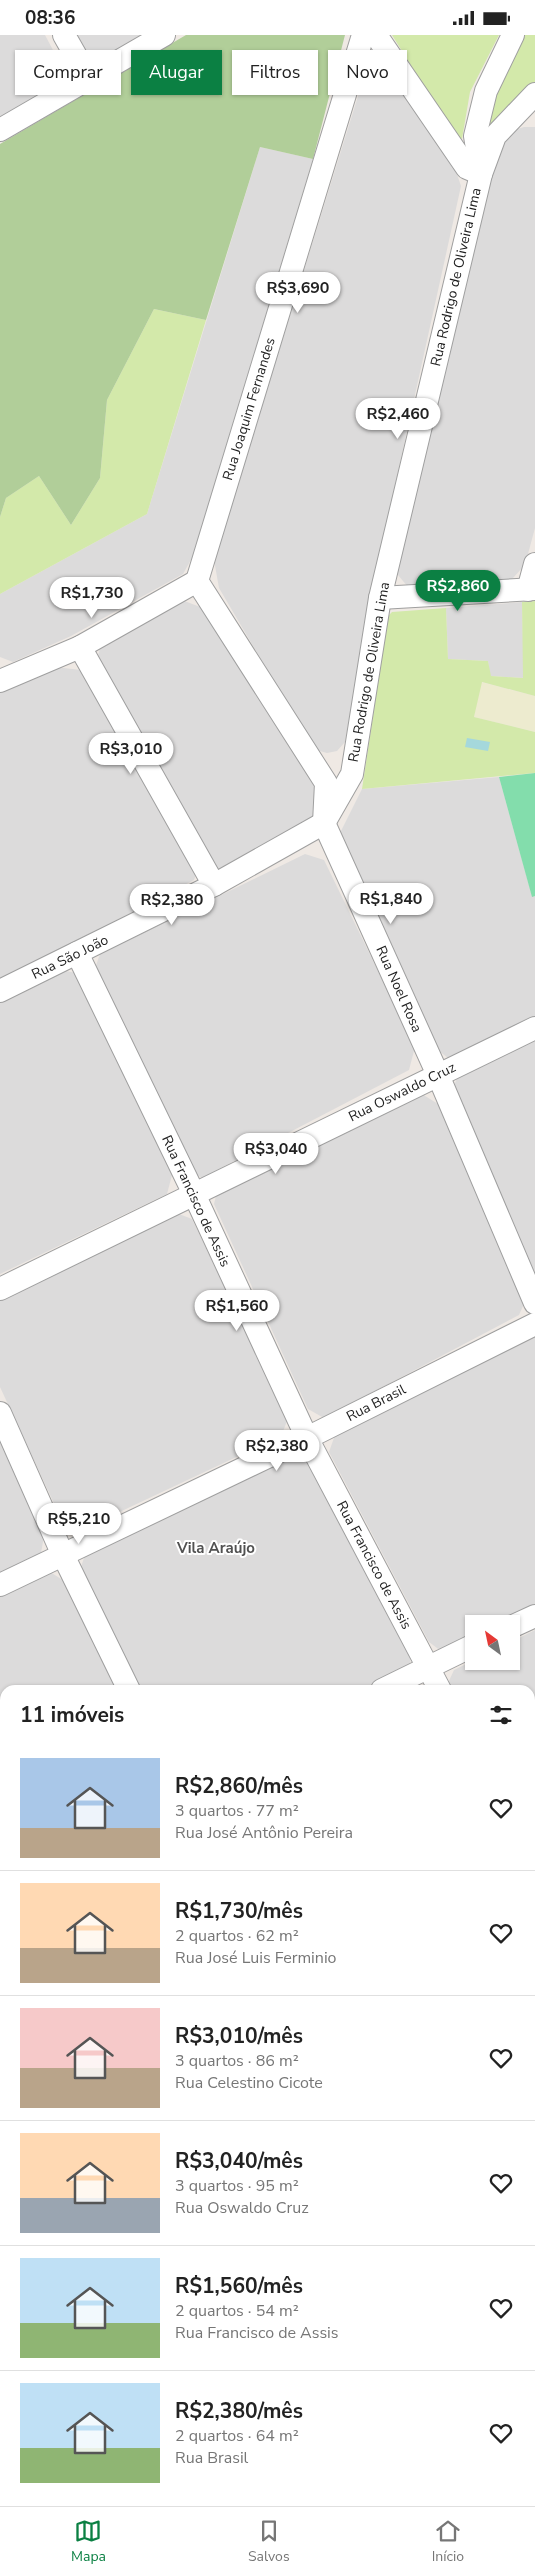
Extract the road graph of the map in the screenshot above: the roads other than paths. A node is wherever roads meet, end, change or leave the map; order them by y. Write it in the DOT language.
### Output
graph roads {
  1 [pos="64,35"];
  2 [pos="164,35"];
  3 [pos="363,35"];
  4 [pos="376,35"];
  5 [pos="513,35"];
  6 [pos="73,50"];
  7 [pos="121,60"];
  8 [pos="62,95"];
  9 [pos="532,102"];
  10 [pos="0,131"];
  11 [pos="481,174"];
  12 [pos="535,564"];
  13 [pos="197,581"];
  14 [pos="532,589"];
  15 [pos="380,598"];
  16 [pos="80,647"];
  17 [pos="0,681"];
  18 [pos="324,823"];
  19 [pos="214,885"];
  20 [pos="77,953"];
  21 [pos="0,991"];
  22 [pos="535,1028"];
  23 [pos="438,1075"];
  24 [pos="194,1194"];
  25 [pos="0,1289"];
  26 [pos="535,1303"];
  27 [pos="535,1324"];
  28 [pos="0,1413"];
  29 [pos="307,1437"];
  30 [pos="62,1553"];
  31 [pos="0,1585"];
  32 [pos="535,1616"];
  33 [pos="520,1623"];
  34 [pos="465,1649"];
  35 [pos="429,1667"];
  36 [pos="127,1685"];
  37 [pos="392,1685"];
  38 [pos="438,1685"];
  1 -- 6 [label="street"];
  2 -- 7 [label="street"];
  3 -- 13 [label="street, Rua Joaquim Fernandes"];
  4 -- 11 [label="street"];
  5 -- 11 [label="street"];
  8 -- 10 [label="street"];
  9 -- 11 [label="street, Rua Rodrigo de Oliveira Lima"];
  11 -- 15 [label="street, Rua Rodrigo de Oliveira Lima"];
  12 -- 14 [label="street"];
  13 -- 16 [label="street"];
  13 -- 18 [label="street, Rua Noel Rosa"];
  14 -- 15 [label="street"];
  15 -- 18 [label="street, Rua Rodrigo de Oliveira Lima"];
  16 -- 17 [label="street"];
  16 -- 19 [label="street"];
  18 -- 19 [label="street, Rua São João"];
  18 -- 23 [label="street, Rua Noel Rosa"];
  19 -- 20 [label="street, Rua São João"];
  20 -- 21 [label="street, Rua São João"];
  20 -- 24 [label="street, Rua Francisco de Assis"];
  22 -- 23 [label="street, Rua Oswaldo Cruz"];
  23 -- 24 [label="street, Rua Oswaldo Cruz"];
  23 -- 26 [label="street, Rua Noel Rosa"];
  24 -- 25 [label="street, Rua Oswaldo Cruz"];
  24 -- 29 [label="street, Rua Francisco de Assis"];
  27 -- 29 [label="street, Rua Brasil"];
  28 -- 30 [label="street"];
  29 -- 30 [label="street, Rua Brasil"];
  29 -- 35 [label="street, Rua Francisco de Assis"];
  30 -- 31 [label="street, Rua Brasil"];
  30 -- 36 [label="street"];
  32 -- 33 [label="street"];
  34 -- 35 [label="street"];
  35 -- 37 [label="street"];
  35 -- 38 [label="street, Rua Francisco de Assis"];
}
